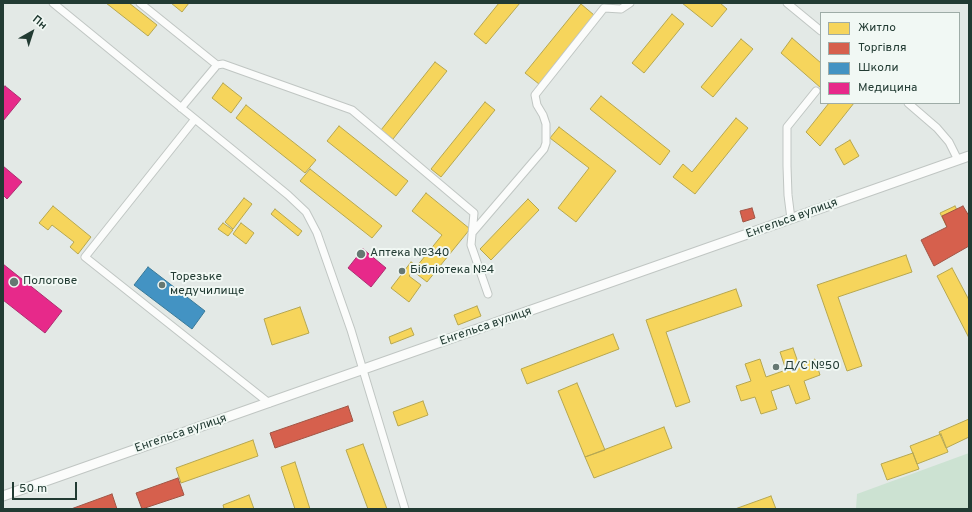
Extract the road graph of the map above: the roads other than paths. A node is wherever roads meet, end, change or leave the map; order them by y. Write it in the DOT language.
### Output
graph roads {
  1 [pos="54,3"];
  2 [pos="140,3"];
  3 [pos="630,3"];
  4 [pos="787,3"];
  5 [pos="820,30"];
  6 [pos="217,66"];
  7 [pos="816,91"];
  8 [pos="909,104"];
  9 [pos="181,108"];
  10 [pos="195,119"];
  11 [pos="969,156"];
  12 [pos="958,160"];
  13 [pos="791,219"];
  14 [pos="472,233"];
  15 [pos="488,294"];
  16 [pos="362,370"];
  17 [pos="269,403"];
  18 [pos="3,496"];
  19 [pos="405,509"];
  1 -- 9 [label="street"];
  2 -- 6 [label="street"];
  3 -- 14 [label="street"];
  4 -- 5 [label="street"];
  6 -- 9 [label="street"];
  6 -- 14 [label="street"];
  7 -- 13 [label="street"];
  8 -- 12 [label="street"];
  9 -- 10 [label="street"];
  10 -- 16 [label="street"];
  10 -- 17 [label="street"];
  11 -- 12 [label="street, Енгельса вулиця"];
  12 -- 13 [label="street, Енгельса вулиця"];
  13 -- 16 [label="street, Енгельса вулиця"];
  14 -- 15 [label="street"];
  16 -- 17 [label="street, Енгельса вулиця"];
  16 -- 19 [label="street"];
  17 -- 18 [label="street, Енгельса вулиця"];
}
